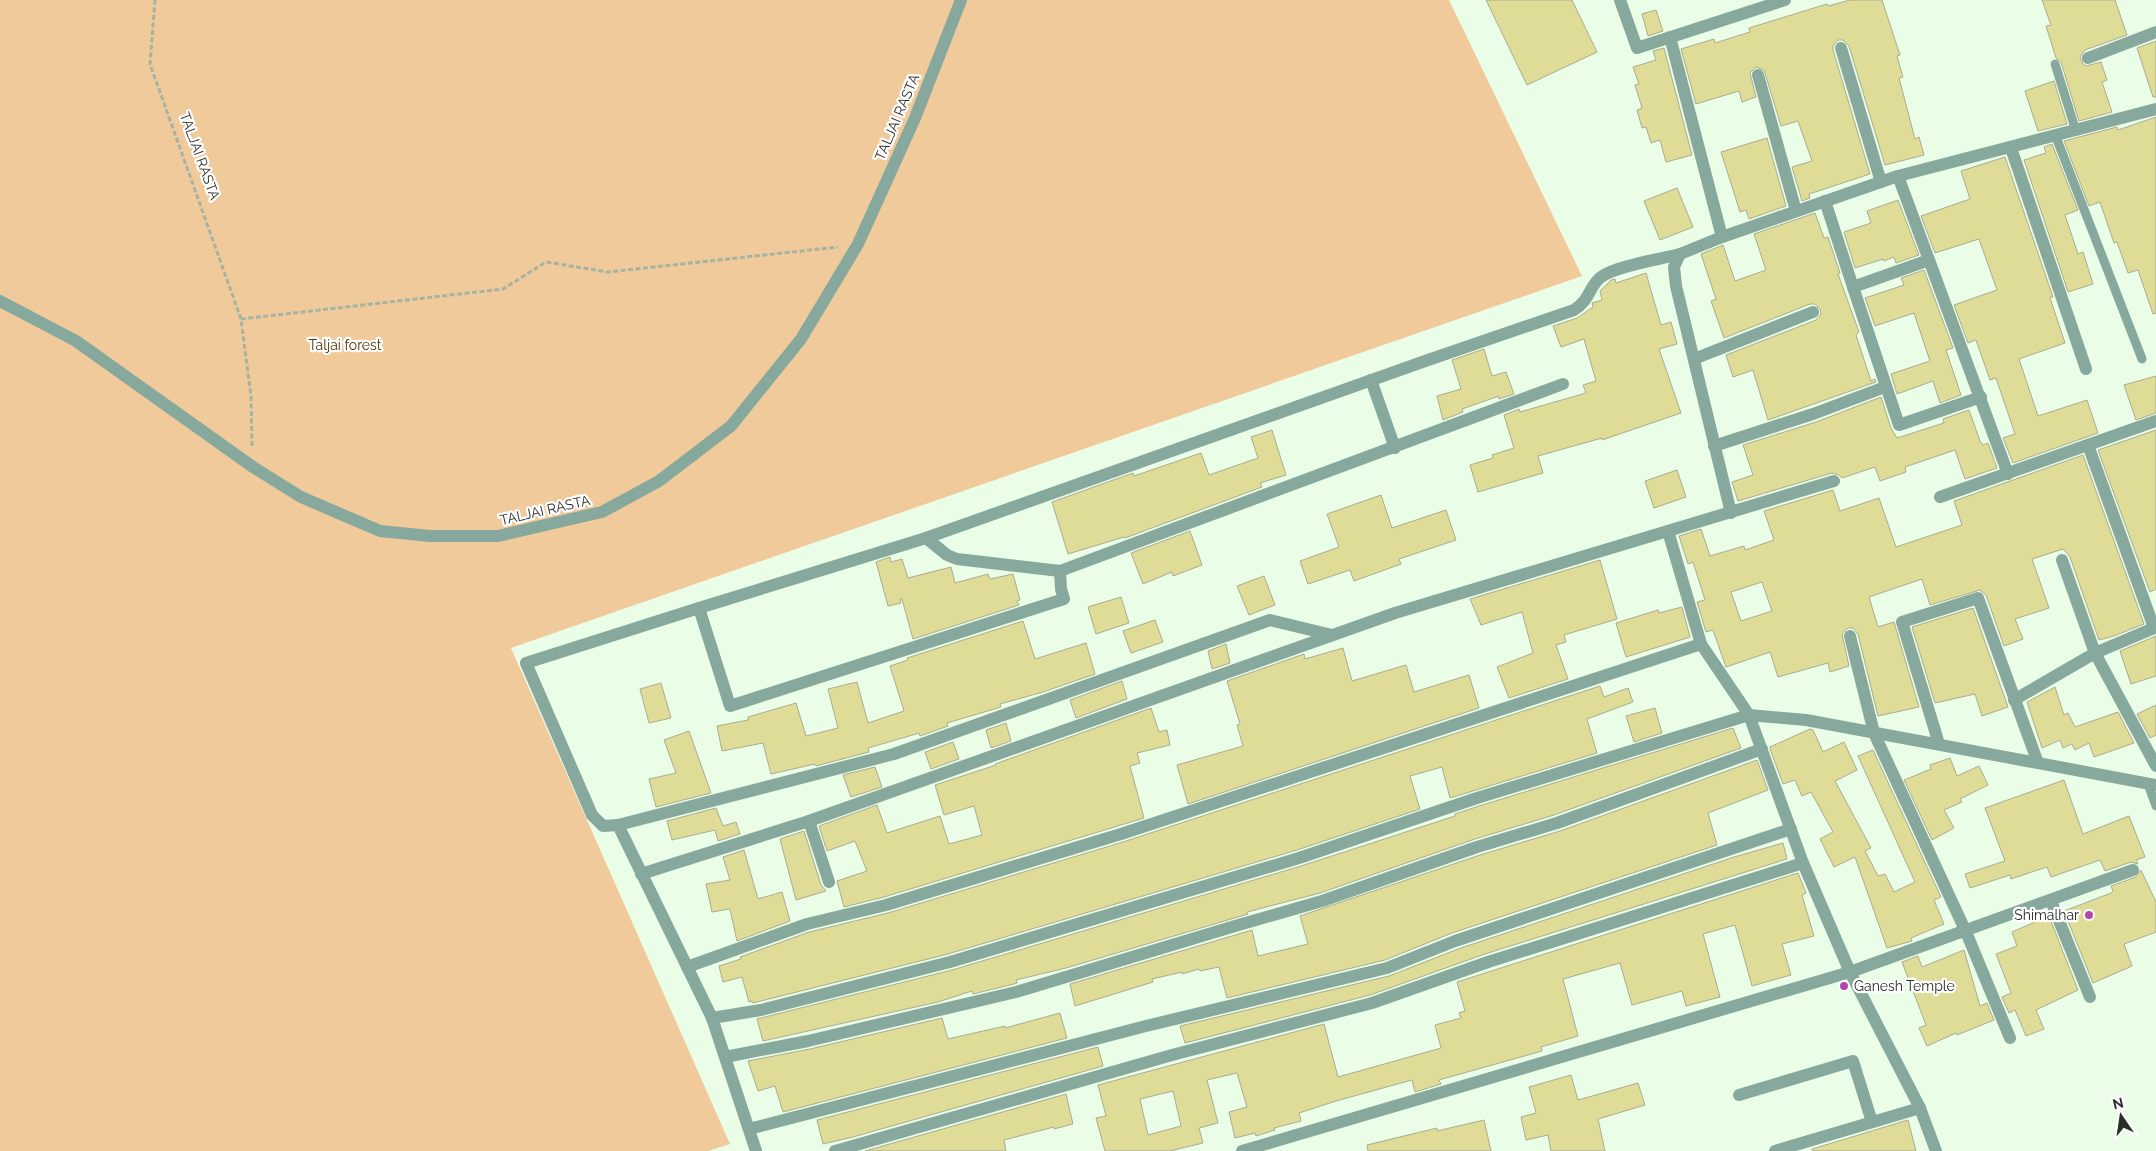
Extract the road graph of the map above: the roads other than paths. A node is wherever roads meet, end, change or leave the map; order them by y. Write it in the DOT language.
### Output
graph roads {
  1 [pos="961,0"];
  2 [pos="1620,0"];
  3 [pos="1785,0"];
  4 [pos="2156,32"];
  5 [pos="1670,37"];
  6 [pos="1841,48"];
  7 [pos="2088,58"];
  8 [pos="2055,64"];
  9 [pos="1758,75"];
  10 [pos="2156,109"];
  11 [pos="2076,131"];
  12 [pos="2056,136"];
  13 [pos="2010,148"];
  14 [pos="1898,176"];
  15 [pos="1882,182"];
  16 [pos="1825,201"];
  17 [pos="1796,212"];
  18 [pos="1722,237"];
  19 [pos="1680,254"];
  20 [pos="1929,260"];
  21 [pos="1854,287"];
  22 [pos="0,301"];
  23 [pos="1813,312"];
  24 [pos="1694,359"];
  25 [pos="2142,359"];
  26 [pos="2086,369"];
  27 [pos="1371,380"];
  28 [pos="1563,384"];
  29 [pos="1885,387"];
  30 [pos="1980,397"];
  31 [pos="2156,421"];
  32 [pos="2088,445"];
  33 [pos="1714,446"];
  34 [pos="1395,448"];
  35 [pos="2008,474"];
  36 [pos="1834,481"];
  37 [pos="1940,497"];
  38 [pos="1732,513"];
  39 [pos="1668,531"];
  40 [pos="926,538"];
  41 [pos="2062,560"];
  42 [pos="1060,571"];
  43 [pos="699,608"];
  44 [pos="2155,627"];
  45 [pos="1332,635"];
  46 [pos="1850,636"];
  47 [pos="1701,644"];
  48 [pos="2095,653"];
  49 [pos="2014,700"];
  50 [pos="1748,715"];
  51 [pos="1874,733"];
  52 [pos="1940,744"];
  53 [pos="1762,749"];
  54 [pos="2038,763"];
  55 [pos="2156,766"];
  56 [pos="2152,784"];
  57 [pos="2156,806"];
  58 [pos="809,821"];
  59 [pos="618,825"];
  60 [pos="1791,829"];
  61 [pos="1803,864"];
  62 [pos="2133,870"];
  63 [pos="641,874"];
  64 [pos="829,882"];
  65 [pos="2051,901"];
  66 [pos="1966,932"];
  67 [pos="687,967"];
  68 [pos="1850,972"];
  69 [pos="2090,997"];
  70 [pos="712,1018"];
  71 [pos="2010,1038"];
  72 [pos="725,1057"];
  73 [pos="1739,1095"];
  74 [pos="1920,1108"];
  75 [pos="1872,1122"];
  76 [pos="748,1129"];
  77 [pos="756,1151"];
  78 [pos="835,1151"];
  79 [pos="1242,1151"];
  80 [pos="1774,1151"];
  81 [pos="1936,1151"];
  1 -- 22 [label="street, TALJAI RASTA"];
  2 -- 5 [label="street"];
  3 -- 5 [label="street"];
  4 -- 7 [label="street"];
  5 -- 18 [label="street"];
  6 -- 15 [label="street"];
  8 -- 11 [label="lane"];
  9 -- 17 [label="street"];
  10 -- 11 [label="street"];
  11 -- 12 [label="street"];
  12 -- 13 [label="street"];
  12 -- 25 [label="lane"];
  13 -- 14 [label="street"];
  13 -- 26 [label="street"];
  14 -- 15 [label="street"];
  14 -- 20 [label="street"];
  15 -- 16 [label="street"];
  16 -- 17 [label="street"];
  16 -- 21 [label="street"];
  17 -- 18 [label="street"];
  18 -- 19 [label="street"];
  19 -- 24 [label="street"];
  19 -- 27 [label="street"];
  20 -- 21 [label="street"];
  20 -- 30 [label="street"];
  21 -- 29 [label="street"];
  23 -- 24 [label="street"];
  24 -- 33 [label="street"];
  27 -- 34 [label="street"];
  27 -- 40 [label="street"];
  28 -- 34 [label="street"];
  29 -- 30 [label="street"];
  29 -- 33 [label="street"];
  30 -- 35 [label="street"];
  31 -- 32 [label="street"];
  32 -- 35 [label="street"];
  32 -- 44 [label="street"];
  33 -- 38 [label="street"];
  34 -- 42 [label="street"];
  35 -- 37 [label="street"];
  36 -- 38 [label="street"];
  38 -- 39 [label="street"];
  39 -- 45 [label="street"];
  39 -- 47 [label="street"];
  40 -- 42 [label="street"];
  40 -- 43 [label="street"];
  41 -- 48 [label="street"];
  42 -- 43 [label="street"];
  43 -- 59 [label="street"];
  44 -- 48 [label="street"];
  45 -- 58 [label="street"];
  45 -- 59 [label="street"];
  46 -- 51 [label="street"];
  47 -- 50 [label="street"];
  47 -- 67 [label="street"];
  48 -- 49 [label="street"];
  48 -- 55 [label="street"];
  49 -- 52 [label="street"];
  49 -- 54 [label="street"];
  50 -- 51 [label="street"];
  50 -- 53 [label="street"];
  50 -- 70 [label="street"];
  51 -- 52 [label="street"];
  51 -- 66 [label="street"];
  52 -- 54 [label="street"];
  53 -- 60 [label="street"];
  53 -- 72 [label="street"];
  54 -- 56 [label="street"];
  56 -- 57 [label="lane"];
  58 -- 63 [label="street"];
  58 -- 64 [label="street"];
  59 -- 63 [label="street"];
  60 -- 61 [label="street"];
  60 -- 76 [label="street"];
  61 -- 68 [label="street"];
  61 -- 78 [label="street"];
  62 -- 65 [label="street"];
  63 -- 67 [label="street"];
  65 -- 66 [label="street"];
  65 -- 69 [label="street"];
  66 -- 68 [label="street"];
  66 -- 71 [label="street"];
  67 -- 70 [label="street"];
  68 -- 74 [label="street"];
  68 -- 79 [label="street"];
  70 -- 72 [label="street"];
  72 -- 76 [label="street"];
  73 -- 75 [label="street"];
  74 -- 75 [label="street"];
  74 -- 81 [label="street"];
  75 -- 80 [label="street"];
  76 -- 77 [label="street"];
}
